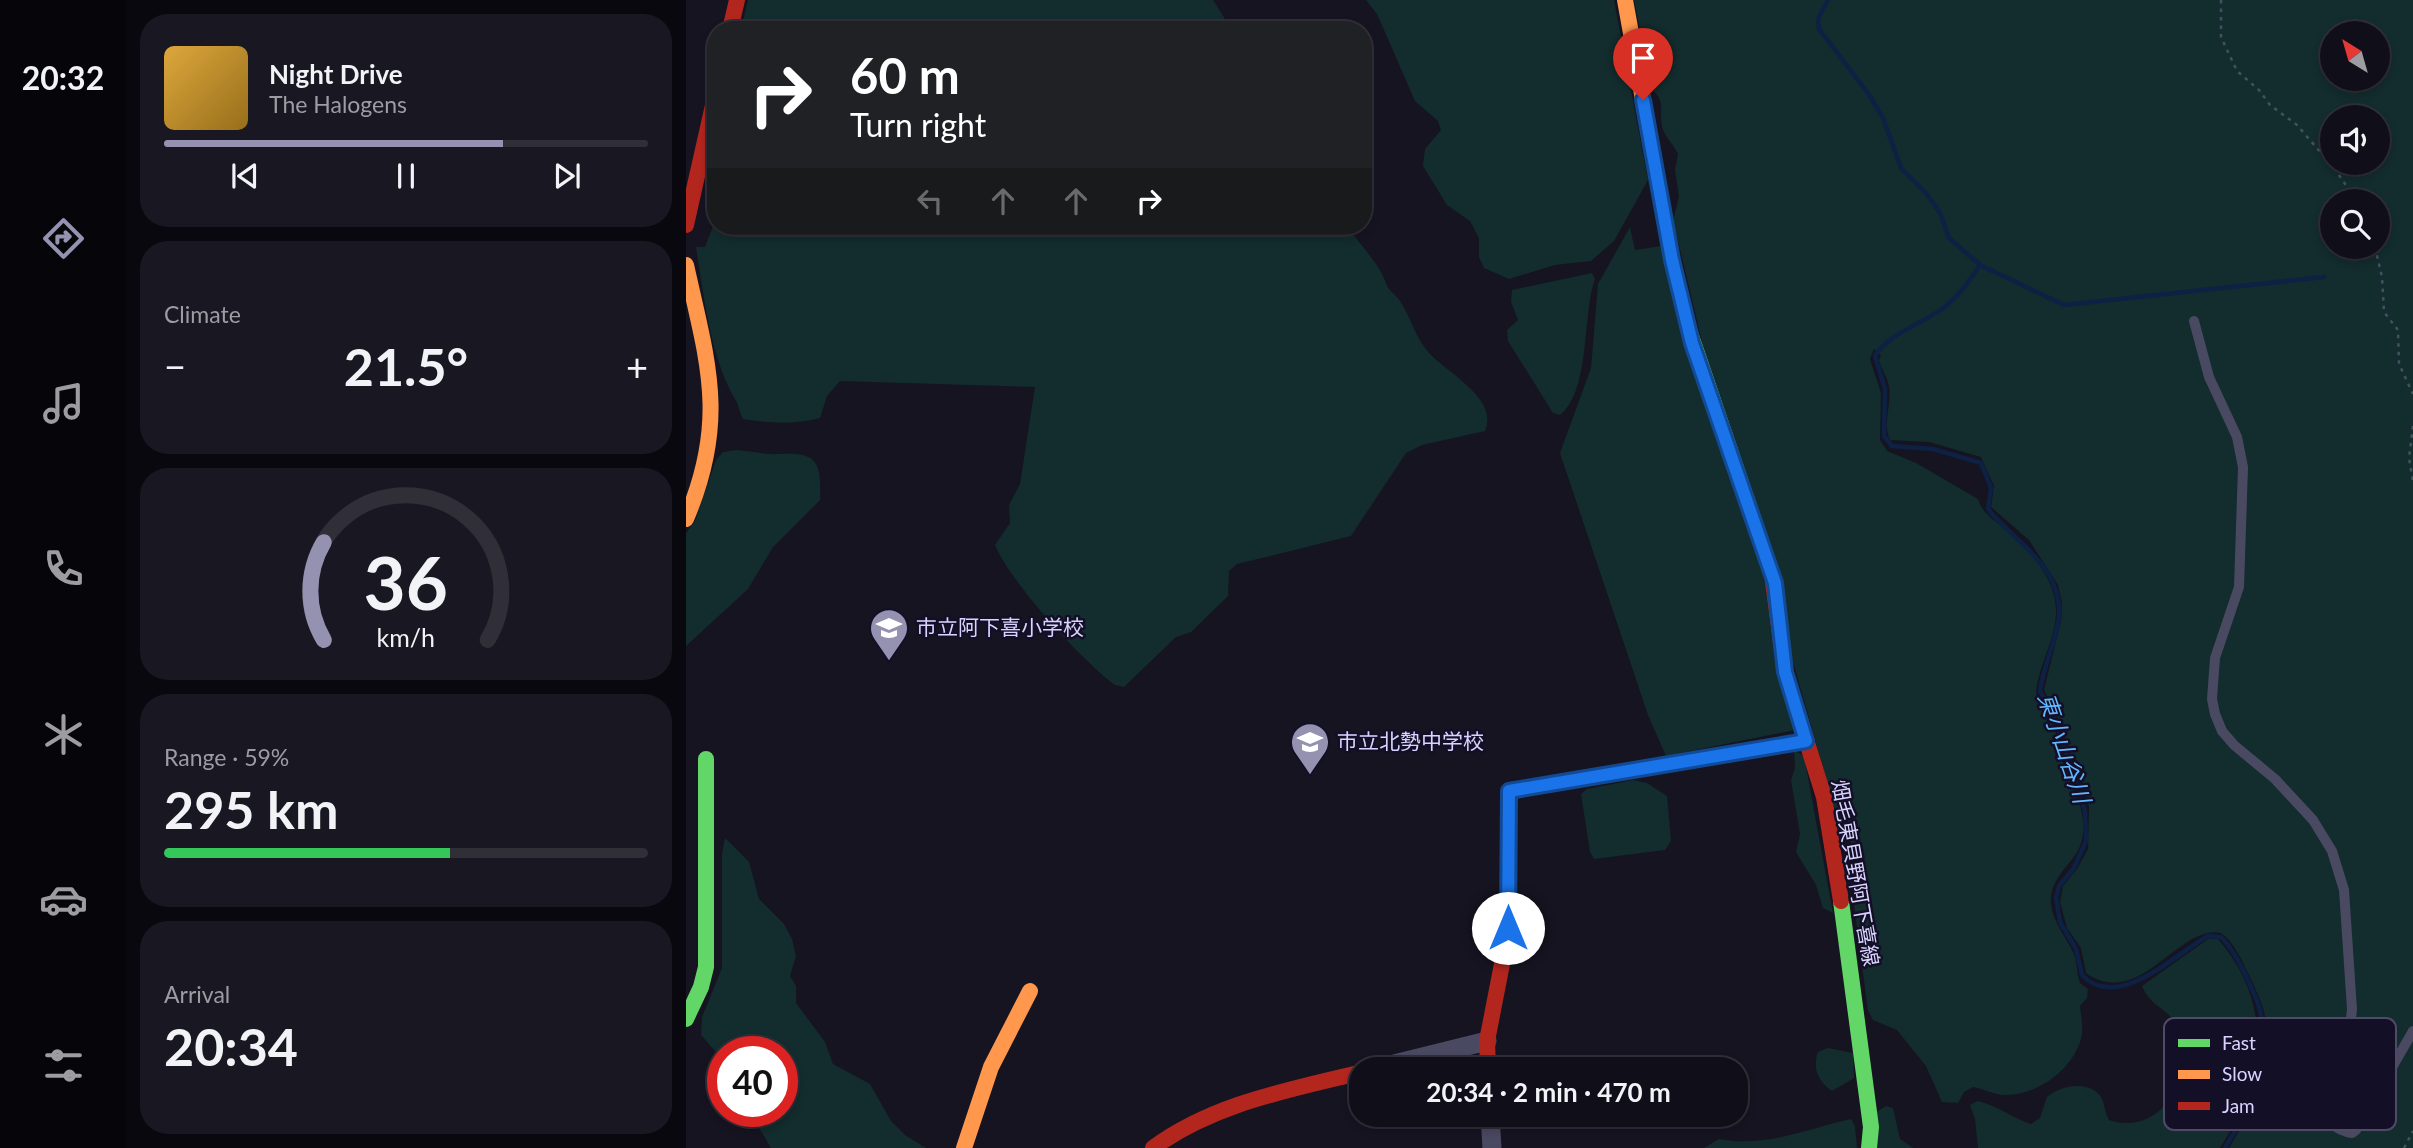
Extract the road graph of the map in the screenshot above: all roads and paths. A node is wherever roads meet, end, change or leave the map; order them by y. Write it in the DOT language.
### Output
graph roads {
  1 [pos="737,0"];
  2 [pos="1625,0"];
  3 [pos="2221,0"];
  4 [pos="732,21"];
  5 [pos="707,132"];
  6 [pos="2349,189"];
  7 [pos="686,225"];
  8 [pos="2378,259"];
  9 [pos="686,265"];
  10 [pos="2194,321"];
  11 [pos="2413,394"];
  12 [pos="2413,426"];
  13 [pos="2413,482"];
  14 [pos="686,519"];
  15 [pos="1806,741"];
  16 [pos="706,759"];
  17 [pos="1030,991"];
  18 [pos="2351,1018"];
  19 [pos="686,1020"];
  20 [pos="2413,1031"];
  21 [pos="1487,1041"];
  22 [pos="1422,1057"];
  23 [pos="1488,1057"];
  24 [pos="2396,1061"];
  25 [pos="1349,1076"];
  26 [pos="1491,1127"];
  27 [pos="2339,1130"];
  28 [pos="2356,1130"];
  29 [pos="2413,1131"];
  30 [pos="967,1147"];
  31 [pos="1153,1148"];
  32 [pos="1492,1148"];
  33 [pos="1870,1148"];
  34 [pos="2404,1148"];
  1 -- 4 [label="street"];
  2 -- 15 [label="street, 畑毛東貝野阿下喜線"];
  3 -- 6 [label="path"];
  5 -- 7 [label="street"];
  8 -- 11 [label="path"];
  9 -- 14 [label="street"];
  10 -- 18 [label="lane"];
  12 -- 13 [label="path"];
  15 -- 21 [label="street"];
  15 -- 33 [label="street, 畑毛東貝野阿下喜線"];
  16 -- 19 [label="street"];
  17 -- 30 [label="street"];
  20 -- 24 [label="lane"];
  21 -- 22 [label="street"];
  21 -- 23 [label="street"];
  25 -- 31 [label="street"];
  26 -- 32 [label="street"];
  27 -- 28 [label="lane"];
  29 -- 34 [label="path"];
}
